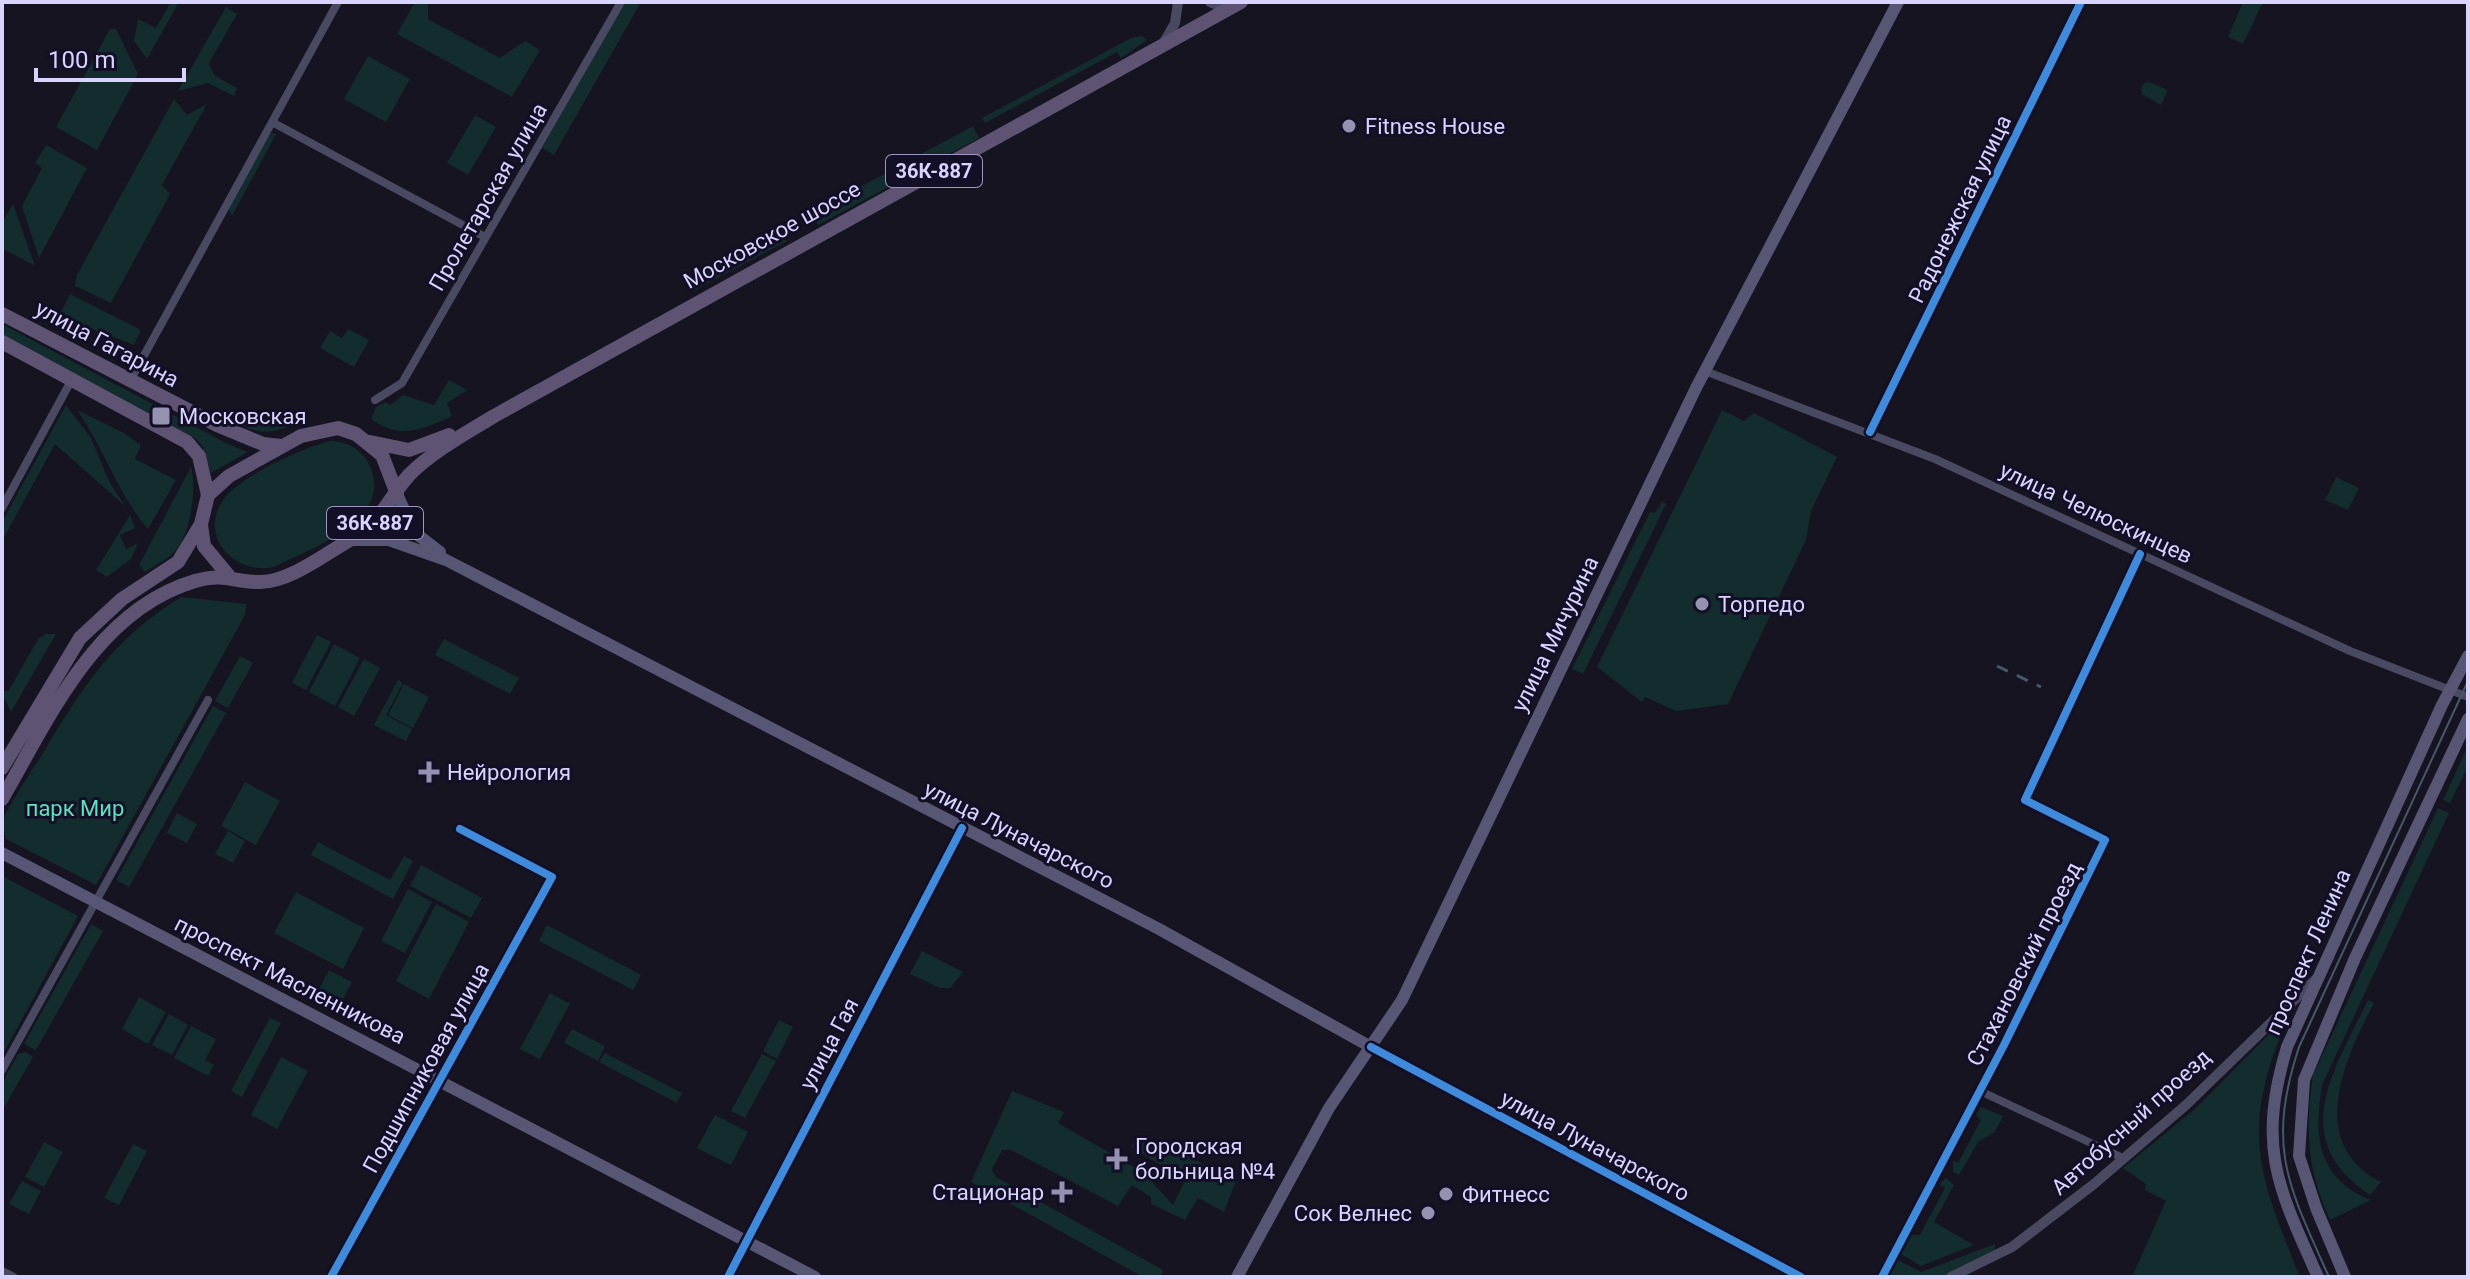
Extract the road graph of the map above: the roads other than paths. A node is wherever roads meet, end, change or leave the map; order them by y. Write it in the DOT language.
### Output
graph roads {
  1 [pos="338,2"];
  2 [pos="621,2"];
  3 [pos="1178,2"];
  4 [pos="1210,2"];
  5 [pos="1898,2"];
  6 [pos="2081,2"];
  7 [pos="1235,6"];
  8 [pos="1162,45"];
  9 [pos="272,122"];
  10 [pos="485,237"];
  11 [pos="2,314"];
  12 [pos="2,342"];
  13 [pos="1705,371"];
  14 [pos="72,379"];
  15 [pos="130,381"];
  16 [pos="375,400"];
  17 [pos="494,416"];
  18 [pos="1870,432"];
  19 [pos="366,441"];
  20 [pos="282,446"];
  21 [pos="397,494"];
  22 [pos="208,495"];
  23 [pos="2,508"];
  24 [pos="201,524"];
  25 [pos="350,540"];
  26 [pos="2140,554"];
  27 [pos="469,572"];
  28 [pos="228,575"];
  29 [pos="2468,656"];
  30 [pos="2452,689"];
  31 [pos="2468,697"];
  32 [pos="208,700"];
  33 [pos="2468,719"];
  34 [pos="2,768"];
  35 [pos="2,799"];
  36 [pos="962,828"];
  37 [pos="460,829"];
  38 [pos="2,853"];
  39 [pos="97,902"];
  40 [pos="2321,974"];
  41 [pos="1371,1047"];
  42 [pos="2,1070"];
  43 [pos="441,1080"];
  44 [pos="1980,1091"];
  45 [pos="2123,1158"];
  46 [pos="747,1241"];
  47 [pos="2,1271"];
  48 [pos="14,1277"];
  49 [pos="331,1277"];
  50 [pos="728,1277"];
  51 [pos="815,1277"];
  52 [pos="1237,1277"];
  53 [pos="1801,1277"];
  54 [pos="1882,1277"];
  55 [pos="1951,1277"];
  56 [pos="2318,1277"];
  57 [pos="2345,1277"];
  1 -- 9 [label="street"];
  2 -- 10 [label="street, Пролетарская улица"];
  3 -- 8 [label="street"];
  4 -- 7 [label="street"];
  5 -- 13 [label="main road, улица Мичурина"];
  6 -- 18 [label="street, Радонежская улица"];
  7 -- 8 [label="main road, Московское шоссе / 36К-887"];
  8 -- 17 [label="main road, Московское шоссе / 36К-887"];
  9 -- 10 [label="street"];
  9 -- 15 [label="street"];
  10 -- 16 [label="street, Пролетарская улица"];
  11 -- 15 [label="main road, улица Гагарина"];
  12 -- 14 [label="main road"];
  13 -- 18 [label="street, улица Челюскинцев"];
  13 -- 41 [label="main road, улица Мичурина"];
  14 -- 22 [label="main road"];
  14 -- 23 [label="street"];
  15 -- 20 [label="main road, улица Гагарина"];
  17 -- 19 [label="main road, Московское шоссе / 36К-887"];
  17 -- 21 [label="main road, Московское шоссе / 36К-887"];
  18 -- 26 [label="street, улица Челюскинцев"];
  19 -- 20 [label="main road, Московское шоссе / 36К-887"];
  19 -- 21 [label="main road, 36К-887"];
  20 -- 22 [label="main road, Московское шоссе / 36К-887"];
  21 -- 25 [label="main road, Московское шоссе / 36К-887"];
  21 -- 27 [label="main road, улица Луначарского"];
  22 -- 24 [label="main road"];
  24 -- 28 [label="main road"];
  24 -- 34 [label="main road"];
  25 -- 27 [label="main road, улица Луначарского"];
  25 -- 28 [label="main road, Московское шоссе / 36К-887"];
  26 -- 30 [label="street, улица Челюскинцев"];
  26 -- 44 [label="street, Стахановский проезд"];
  27 -- 36 [label="main road, улица Луначарского"];
  28 -- 35 [label="main road, Московское шоссе / 36К-887"];
  29 -- 30 [label="main road, проспект Ленина"];
  30 -- 31 [label="street, улица Челюскинцев"];
  30 -- 40 [label="main road, проспект Ленина"];
  32 -- 39 [label="street"];
  33 -- 57 [label="main road, проспект Ленина"];
  36 -- 41 [label="main road, улица Луначарского"];
  36 -- 46 [label="street, улица Гая"];
  37 -- 43 [label="street, Подшипниковая улица"];
  38 -- 39 [label="main road, проспект Масленникова"];
  39 -- 42 [label="street"];
  39 -- 43 [label="main road, проспект Масленникова"];
  40 -- 45 [label="street, Автобусный проезд"];
  40 -- 56 [label="main road, проспект Ленина"];
  41 -- 52 [label="main road, улица Мичурина"];
  41 -- 53 [label="street, улица Луначарского"];
  43 -- 46 [label="main road, проспект Масленникова"];
  43 -- 49 [label="street, Подшипниковая улица"];
  44 -- 45 [label="street"];
  44 -- 54 [label="street, Стахановский проезд"];
  45 -- 55 [label="street, Автобусный проезд"];
  46 -- 50 [label="street, улица Гая"];
  46 -- 51 [label="main road, проспект Масленникова"];
  47 -- 48 [label="street"];
}
